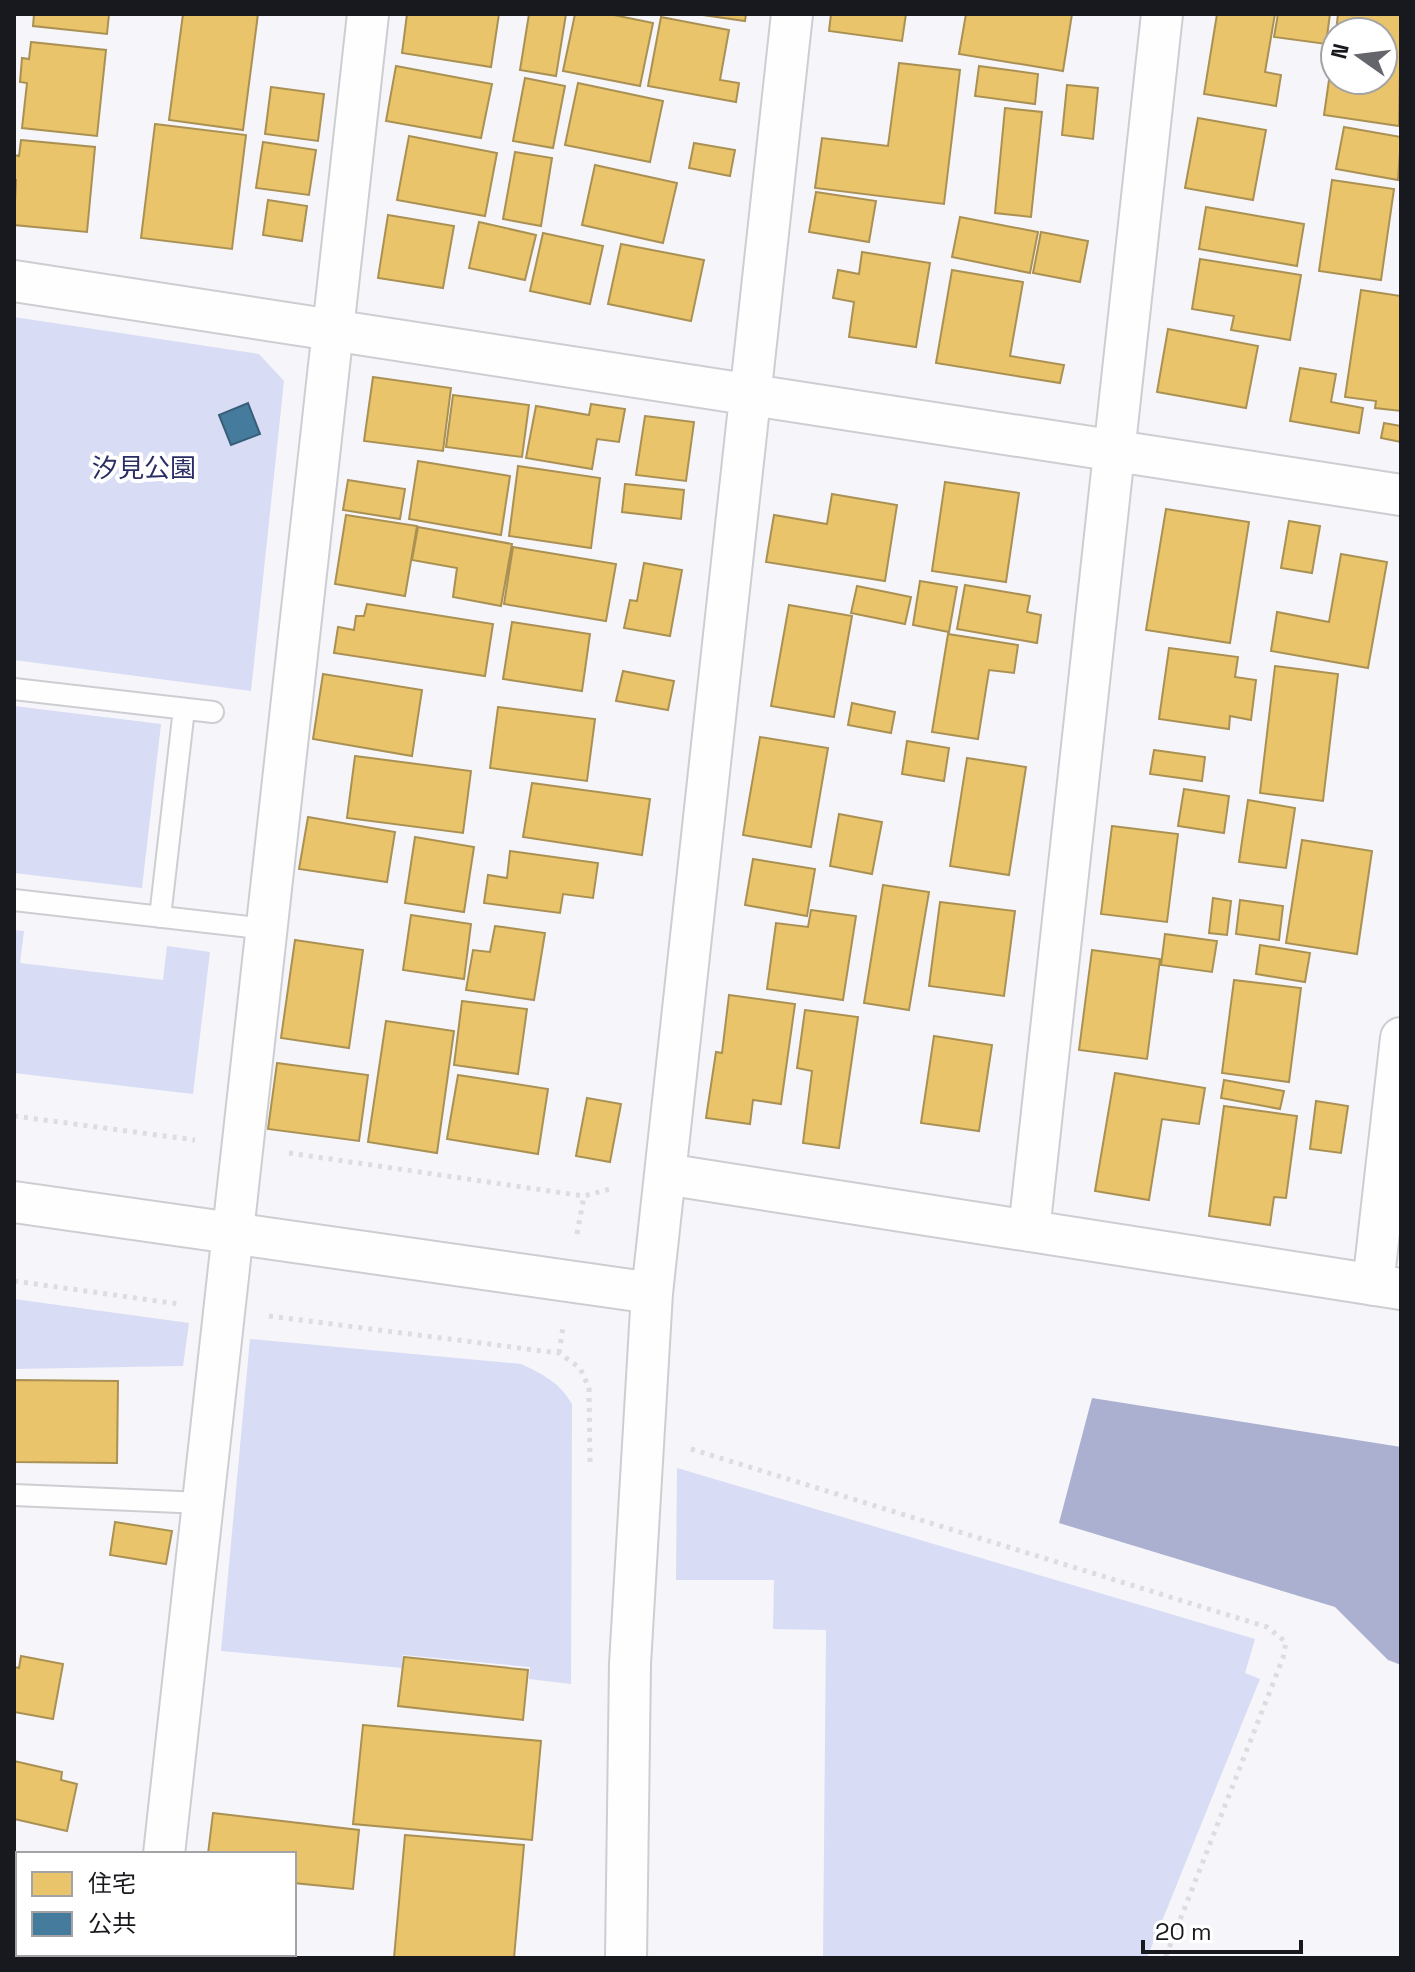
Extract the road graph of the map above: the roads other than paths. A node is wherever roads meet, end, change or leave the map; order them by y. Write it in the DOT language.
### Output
graph roads {
  1 [pos="368,14"];
  2 [pos="792,14"];
  3 [pos="1162,14"];
  4 [pos="14,281"];
  5 [pos="333,330"];
  6 [pos="751,395"];
  7 [pos="1114,451"];
  8 [pos="1401,495"];
  9 [pos="14,689"];
  10 [pos="184,709"];
  11 [pos="213,712"];
  12 [pos="14,900"];
  13 [pos="160,917"];
  14 [pos="267,929"];
  15 [pos="1401,1038"];
  16 [pos="665,1174"];
  17 [pos="14,1202"];
  18 [pos="1029,1231"];
  19 [pos="233,1233"];
  20 [pos="1387,1287"];
  21 [pos="652,1293"];
  22 [pos="14,1495"];
  23 [pos="203,1503"];
  24 [pos="164,1852"];
  25 [pos="626,1958"];
  1 -- 5 [label="street"];
  2 -- 6 [label="street"];
  3 -- 7 [label="street"];
  4 -- 5 [label="street"];
  5 -- 6 [label="street"];
  5 -- 14 [label="street"];
  6 -- 7 [label="street"];
  6 -- 16 [label="street"];
  7 -- 8 [label="street"];
  7 -- 18 [label="street"];
  9 -- 10 [label="lane"];
  10 -- 11 [label="lane"];
  10 -- 13 [label="lane"];
  12 -- 13 [label="lane"];
  13 -- 14 [label="lane"];
  14 -- 19 [label="street"];
  15 -- 20 [label="street"];
  16 -- 18 [label="street"];
  16 -- 21 [label="street"];
  17 -- 19 [label="street"];
  18 -- 20 [label="street"];
  19 -- 21 [label="street"];
  19 -- 23 [label="street"];
  21 -- 25 [label="street"];
  22 -- 23 [label="lane"];
  23 -- 24 [label="street"];
}
